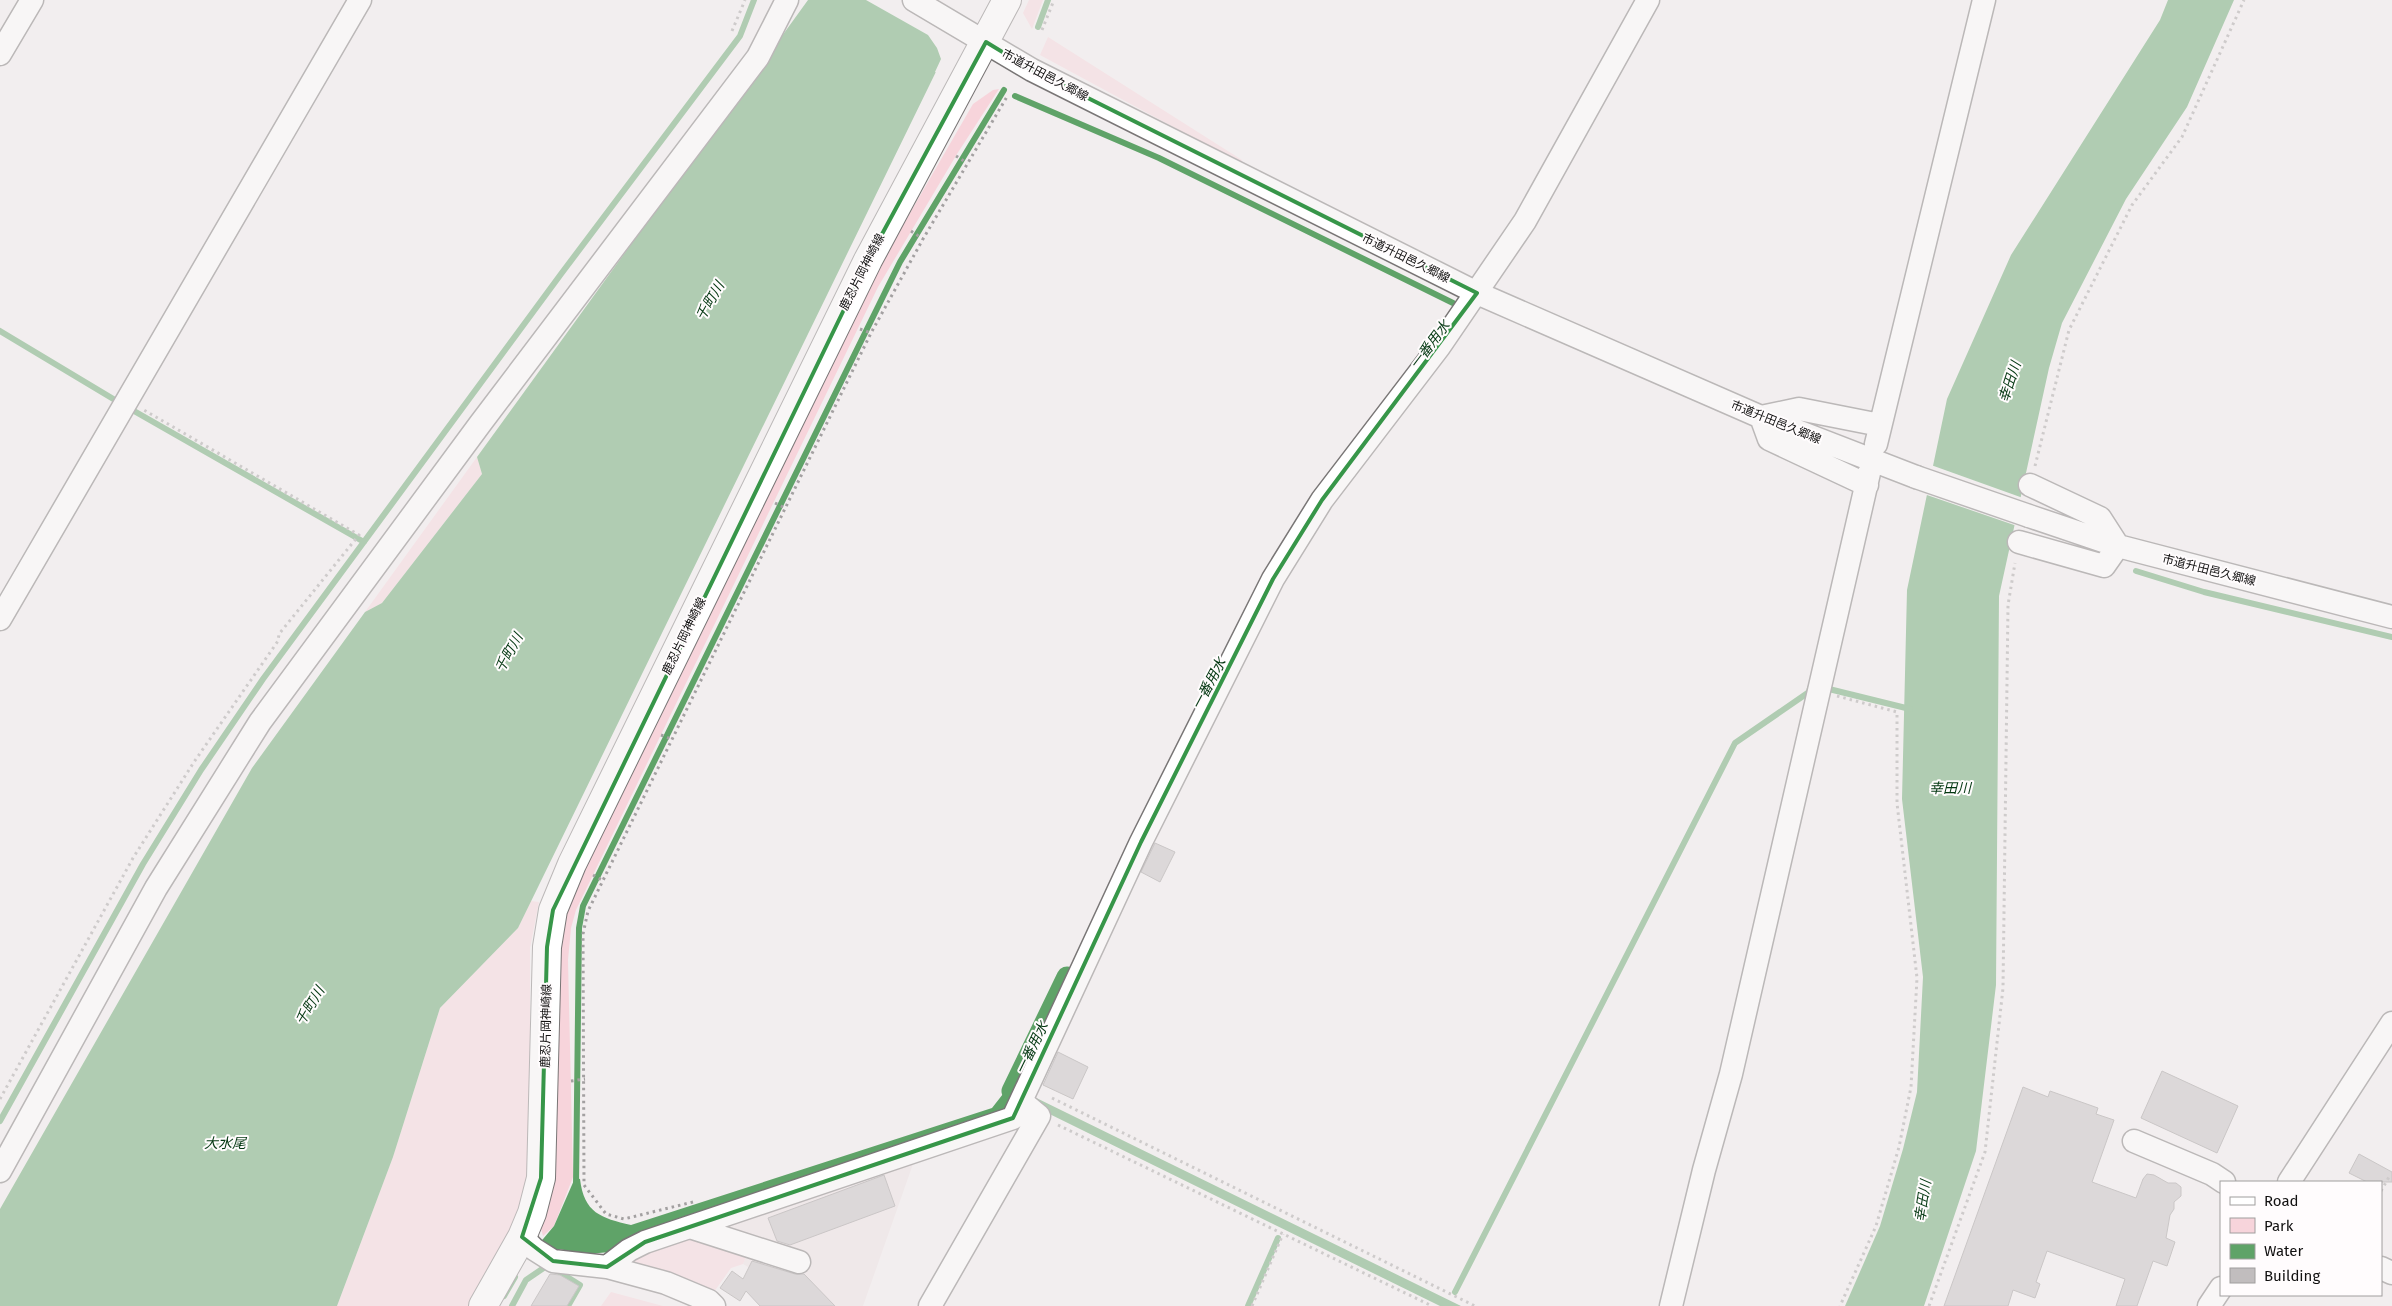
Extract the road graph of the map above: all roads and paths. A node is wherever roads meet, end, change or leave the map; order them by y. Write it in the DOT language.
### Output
graph roads {
  1 [pos="32,0"];
  2 [pos="360,0"];
  3 [pos="745,0"];
  4 [pos="787,0"];
  5 [pos="914,0"];
  6 [pos="1007,0"];
  7 [pos="1054,0"];
  8 [pos="1648,0"];
  9 [pos="1984,0"];
  10 [pos="2244,0"];
  11 [pos="732,30"];
  12 [pos="1042,30"];
  13 [pos="976,36"];
  14 [pos="0,54"];
  15 [pos="1008,95"];
  16 [pos="956,157"];
  17 [pos="965,162"];
  18 [pos="913,232"];
  19 [pos="922,238"];
  20 [pos="1477,293"];
  21 [pos="862,330"];
  22 [pos="870,333"];
  23 [pos="125,404"];
  24 [pos="1761,417"];
  25 [pos="2030,485"];
  26 [pos="776,503"];
  27 [pos="784,507"];
  28 [pos="2019,542"];
  29 [pos="2118,546"];
  30 [pos="2392,617"];
  31 [pos="0,619"];
  32 [pos="1819,692"];
  33 [pos="663,736"];
  34 [pos="670,738"];
  35 [pos="595,876"];
  36 [pos="601,879"];
  37 [pos="2392,1024"];
  38 [pos="583,1079"];
  39 [pos="572,1081"];
  40 [pos="1023,1096"];
  41 [pos="0,1099"];
  42 [pos="1044,1106"];
  43 [pos="2134,1141"];
  44 [pos="0,1171"];
  45 [pos="2392,1178"];
  46 [pos="2222,1181"];
  47 [pos="2290,1181"];
  48 [pos="2382,1189"];
  49 [pos="698,1200"];
  50 [pos="636,1216"];
  51 [pos="639,1223"];
  52 [pos="690,1227"];
  53 [pos="1283,1234"];
  54 [pos="528,1243"];
  55 [pos="799,1262"];
  56 [pos="607,1267"];
  57 [pos="2220,1290"];
  58 [pos="483,1306"];
  59 [pos="714,1306"];
  60 [pos="930,1306"];
  61 [pos="1252,1306"];
  62 [pos="1432,1306"];
  63 [pos="1475,1306"];
  64 [pos="1671,1306"];
  65 [pos="1840,1306"];
  66 [pos="1930,1306"];
  67 [pos="2209,1306"];
  1 -- 14 [label="street"];
  2 -- 23 [label="street"];
  3 -- 11 [label="path"];
  4 -- 44 [label="street"];
  5 -- 13 [label="street, 市道升田邑久郷線"];
  6 -- 13 [label="main road, 鹿忍片岡神崎線"];
  7 -- 12 [label="path"];
  8 -- 20 [label="street"];
  9 -- 24 [label="street"];
  10 -- 25 [label="path"];
  13 -- 20 [label="street, 市道升田邑久郷線"];
  13 -- 54 [label="main road, 鹿忍片岡神崎線"];
  15 -- 17 [label="path"];
  16 -- 17 [label="path"];
  17 -- 19 [label="path"];
  18 -- 19 [label="path"];
  19 -- 22 [label="path"];
  20 -- 24 [label="street, 市道升田邑久郷線"];
  20 -- 40 [label="street"];
  21 -- 22 [label="path"];
  22 -- 27 [label="path"];
  23 -- 31 [label="street"];
  23 -- 41 [label="path"];
  24 -- 29 [label="street, 市道升田邑久郷線, bridge"];
  24 -- 32 [label="street"];
  25 -- 29 [label="street"];
  26 -- 27 [label="path"];
  27 -- 34 [label="path"];
  28 -- 29 [label="street"];
  28 -- 66 [label="path"];
  29 -- 30 [label="street, 市道升田邑久郷線"];
  32 -- 64 [label="street"];
  32 -- 65 [label="path"];
  33 -- 34 [label="path"];
  34 -- 36 [label="path"];
  35 -- 36 [label="path"];
  36 -- 38 [label="path"];
  37 -- 47 [label="street"];
  38 -- 39 [label="path"];
  38 -- 50 [label="path"];
  40 -- 42 [label="street"];
  40 -- 52 [label="street"];
  42 -- 53 [label="path"];
  42 -- 60 [label="street"];
  42 -- 63 [label="path"];
  43 -- 46 [label="street"];
  45 -- 48 [label="path"];
  49 -- 50 [label="path"];
  50 -- 51 [label="path"];
  52 -- 55 [label="street"];
  52 -- 56 [label="street"];
  53 -- 61 [label="path"];
  53 -- 62 [label="path"];
  54 -- 56 [label="street"];
  54 -- 58 [label="main road, 鹿忍片岡神崎線"];
  56 -- 59 [label="street"];
  57 -- 67 [label="street"];
}
